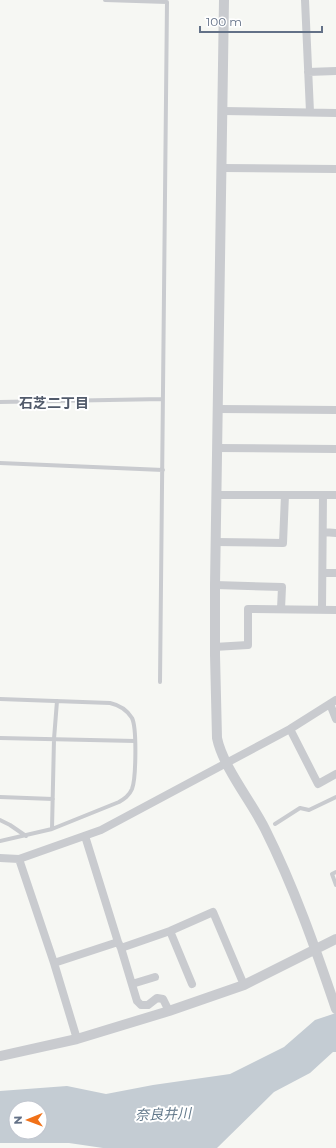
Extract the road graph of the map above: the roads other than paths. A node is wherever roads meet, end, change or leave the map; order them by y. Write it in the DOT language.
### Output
graph roads {
  1 [pos="105,0"];
  2 [pos="224,0"];
  3 [pos="305,0"];
  4 [pos="336,71"];
  5 [pos="308,72"];
  6 [pos="223,112"];
  7 [pos="310,112"];
  8 [pos="336,113"];
  9 [pos="222,168"];
  10 [pos="336,169"];
  11 [pos="163,399"];
  12 [pos="0,402"];
  13 [pos="218,409"];
  14 [pos="336,410"];
  15 [pos="217,448"];
  16 [pos="336,449"];
  17 [pos="0,463"];
  18 [pos="162,470"];
  19 [pos="324,494"];
  20 [pos="216,495"];
  21 [pos="285,495"];
  22 [pos="336,495"];
  23 [pos="323,532"];
  24 [pos="336,533"];
  25 [pos="216,542"];
  26 [pos="322,573"];
  27 [pos="336,573"];
  28 [pos="215,585"];
  29 [pos="281,609"];
  30 [pos="322,609"];
  31 [pos="336,610"];
  32 [pos="214,647"];
  33 [pos="160,682"];
  34 [pos="0,699"];
  35 [pos="57,701"];
  36 [pos="333,702"];
  37 [pos="336,719"];
  38 [pos="290,729"];
  39 [pos="0,738"];
  40 [pos="54,739"];
  41 [pos="135,741"];
  42 [pos="227,763"];
  43 [pos="336,774"];
  44 [pos="0,797"];
  45 [pos="336,798"];
  46 [pos="53,799"];
  47 [pos="0,820"];
  48 [pos="275,824"];
  49 [pos="52,829"];
  50 [pos="26,836"];
  51 [pos="84,836"];
  52 [pos="0,841"];
  53 [pos="0,858"];
  54 [pos="20,859"];
  55 [pos="336,872"];
  56 [pos="336,885"];
  57 [pos="170,931"];
  58 [pos="336,939"];
  59 [pos="120,945"];
  60 [pos="318,954"];
  61 [pos="54,963"];
  62 [pos="155,977"];
  63 [pos="132,984"];
  64 [pos="192,984"];
  65 [pos="244,985"];
  66 [pos="336,1009"];
  67 [pos="169,1011"];
  68 [pos="77,1039"];
  69 [pos="0,1056"];
  1 -- 11 [label="lane"];
  2 -- 6 [label="street"];
  3 -- 5 [label="street"];
  4 -- 5 [label="street"];
  5 -- 7 [label="street"];
  6 -- 7 [label="street"];
  6 -- 9 [label="street"];
  7 -- 8 [label="street"];
  9 -- 10 [label="street"];
  9 -- 13 [label="street"];
  11 -- 12 [label="lane"];
  11 -- 18 [label="lane"];
  13 -- 14 [label="street"];
  13 -- 15 [label="street"];
  15 -- 16 [label="street"];
  15 -- 20 [label="street"];
  17 -- 18 [label="lane"];
  18 -- 33 [label="lane"];
  19 -- 21 [label="street"];
  19 -- 22 [label="street"];
  19 -- 23 [label="street"];
  20 -- 21 [label="street"];
  20 -- 25 [label="street"];
  21 -- 25 [label="street"];
  23 -- 24 [label="street"];
  23 -- 26 [label="street"];
  25 -- 28 [label="street"];
  26 -- 27 [label="street"];
  26 -- 30 [label="street"];
  28 -- 29 [label="street"];
  28 -- 32 [label="street"];
  29 -- 30 [label="street"];
  29 -- 32 [label="street"];
  30 -- 31 [label="street"];
  32 -- 42 [label="street"];
  34 -- 35 [label="lane"];
  35 -- 40 [label="lane"];
  35 -- 41 [label="lane"];
  36 -- 37 [label="street"];
  36 -- 38 [label="street"];
  38 -- 42 [label="street"];
  38 -- 43 [label="street"];
  39 -- 40 [label="lane"];
  40 -- 41 [label="lane"];
  40 -- 46 [label="lane"];
  41 -- 49 [label="lane"];
  42 -- 51 [label="street"];
  42 -- 60 [label="street"];
  44 -- 46 [label="lane"];
  45 -- 48 [label="lane"];
  46 -- 49 [label="lane"];
  47 -- 50 [label="lane"];
  49 -- 50 [label="lane"];
  50 -- 52 [label="lane"];
  51 -- 54 [label="street"];
  51 -- 59 [label="street"];
  53 -- 54 [label="street"];
  54 -- 61 [label="street"];
  55 -- 56 [label="lane"];
  57 -- 59 [label="street"];
  57 -- 64 [label="street"];
  57 -- 65 [label="street"];
  58 -- 60 [label="street"];
  59 -- 61 [label="street"];
  59 -- 63 [label="street"];
  60 -- 65 [label="street"];
  60 -- 66 [label="street"];
  61 -- 68 [label="street"];
  62 -- 63 [label="street"];
  63 -- 67 [label="street"];
  65 -- 67 [label="street"];
  67 -- 68 [label="street"];
  68 -- 69 [label="street"];
}
